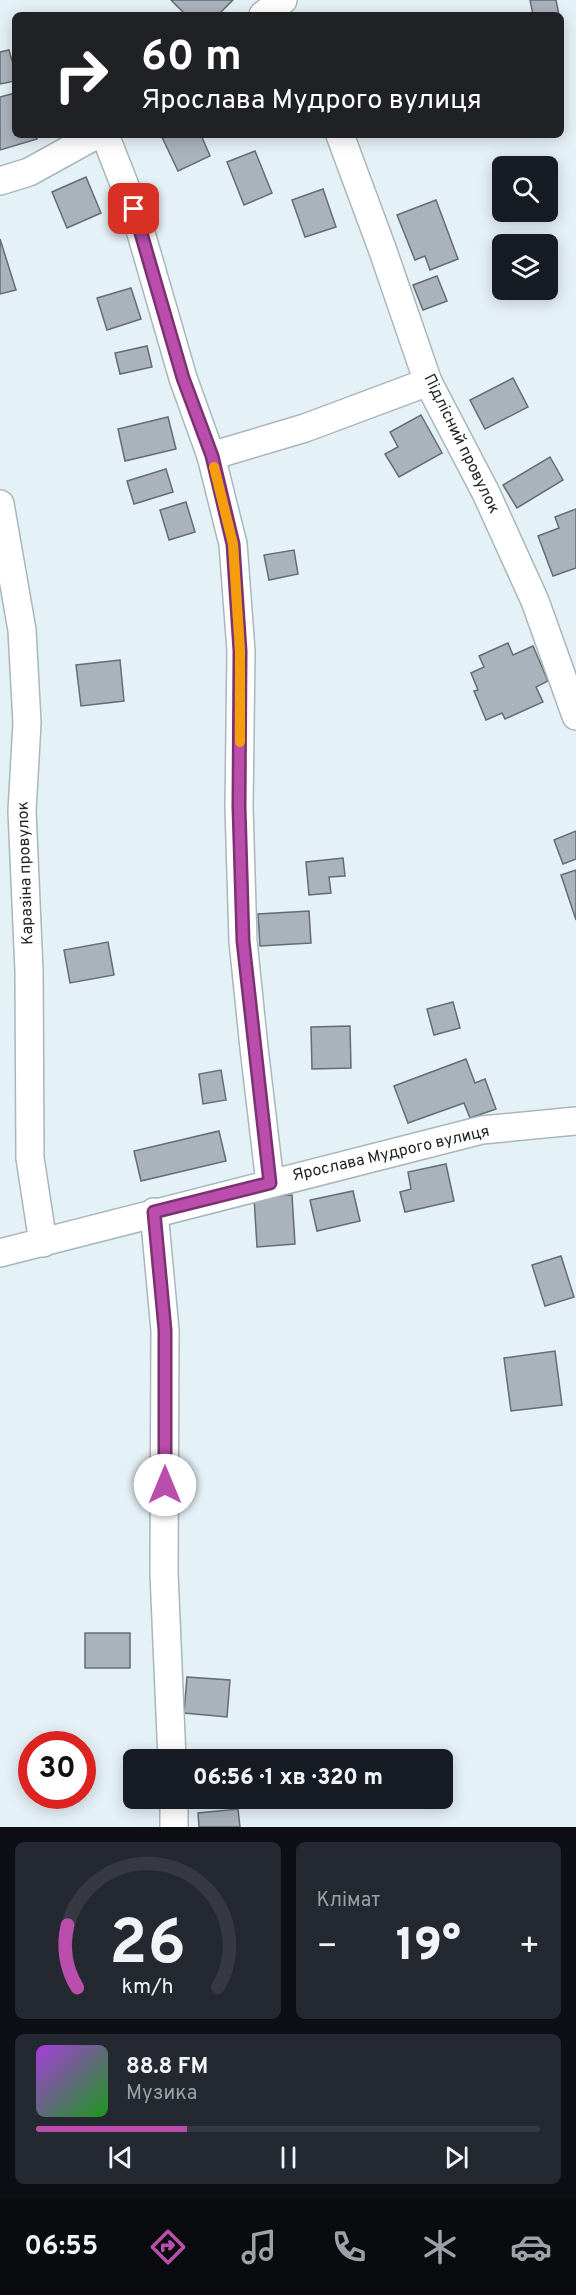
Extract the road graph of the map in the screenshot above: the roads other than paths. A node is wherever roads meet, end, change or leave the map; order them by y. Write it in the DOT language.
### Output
graph roads {
  1 [pos="91,138"];
  2 [pos="106,138"];
  3 [pos="341,138"];
  4 [pos="0,181"];
  5 [pos="428,382"];
  6 [pos="212,456"];
  7 [pos="0,504"];
  8 [pos="576,716"];
  9 [pos="576,1121"];
  10 [pos="270,1183"];
  11 [pos="154,1212"];
  12 [pos="43,1244"];
  13 [pos="0,1253"];
  14 [pos="172,1749"];
  15 [pos="174,1809"];
  16 [pos="174,1827"];
  1 -- 4 [label="street"];
  2 -- 6 [label="street"];
  3 -- 5 [label="street, Підлісний провулок"];
  5 -- 6 [label="street"];
  5 -- 8 [label="street, Підлісний провулок"];
  6 -- 10 [label="street"];
  7 -- 12 [label="street, Каразіна провулок"];
  9 -- 10 [label="street, Ярослава Мудрого вулиця"];
  10 -- 11 [label="street, Ярослава Мудрого вулиця"];
  11 -- 12 [label="street, Ярослава Мудрого вулиця"];
  11 -- 14 [label="street"];
  12 -- 13 [label="street, Ярослава Мудрого вулиця"];
  15 -- 16 [label="street"];
}
